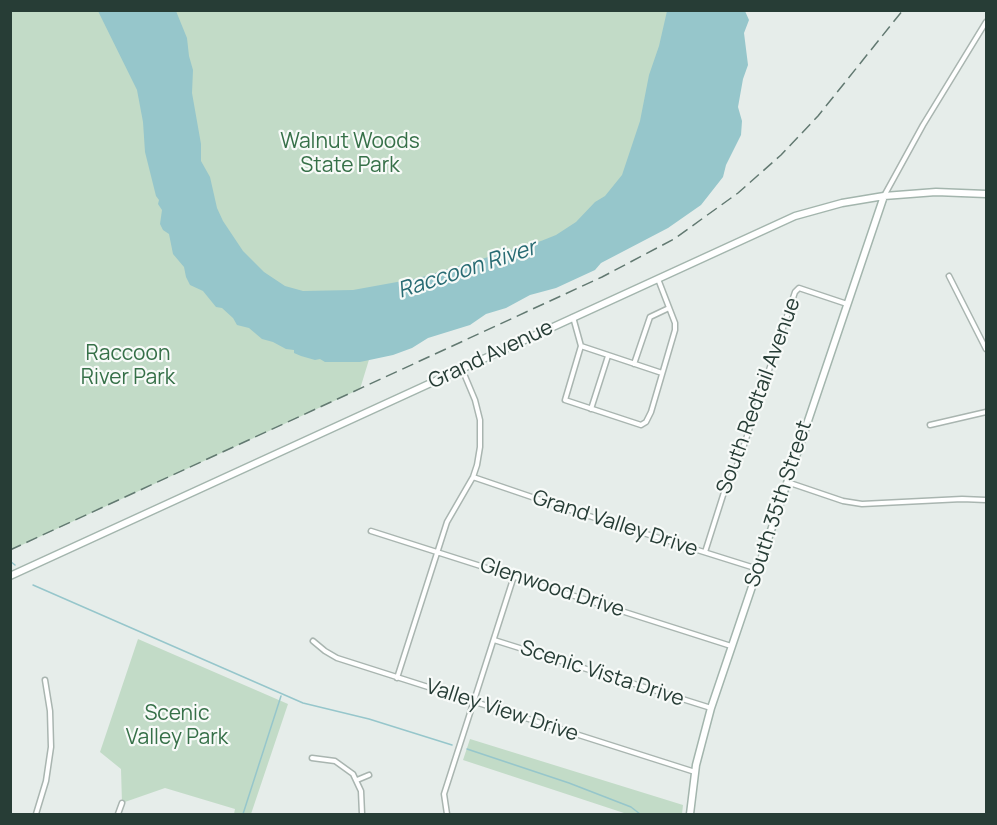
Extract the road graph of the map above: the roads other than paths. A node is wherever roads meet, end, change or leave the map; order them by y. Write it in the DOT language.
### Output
graph roads {
  1 [pos="987,21"];
  2 [pos="987,194"];
  3 [pos="884,196"];
  4 [pos="949,276"];
  5 [pos="657,278"];
  6 [pos="847,304"];
  7 [pos="669,308"];
  8 [pos="573,317"];
  9 [pos="581,346"];
  10 [pos="987,349"];
  11 [pos="608,355"];
  12 [pos="634,364"];
  13 [pos="461,368"];
  14 [pos="662,373"];
  15 [pos="591,409"];
  16 [pos="987,412"];
  17 [pos="930,425"];
  18 [pos="473,477"];
  19 [pos="786,482"];
  20 [pos="987,500"];
  21 [pos="371,531"];
  22 [pos="438,552"];
  23 [pos="705,552"];
  24 [pos="758,569"];
  25 [pos="10,576"];
  26 [pos="514,576"];
  27 [pos="494,640"];
  28 [pos="313,641"];
  29 [pos="732,646"];
  30 [pos="397,678"];
  31 [pos="45,680"];
  32 [pos="473,703"];
  33 [pos="711,708"];
  34 [pos="312,758"];
  35 [pos="695,772"];
  36 [pos="369,775"];
  37 [pos="357,780"];
  38 [pos="122,803"];
  39 [pos="36,814"];
  40 [pos="117,814"];
  41 [pos="362,814"];
  42 [pos="447,814"];
  43 [pos="690,814"];
  1 -- 3 [label="street"];
  2 -- 3 [label="main road, Grand Avenue"];
  3 -- 5 [label="main road, Grand Avenue"];
  3 -- 6 [label="main road, South 35th Street"];
  4 -- 10 [label="street"];
  5 -- 7 [label="street"];
  5 -- 8 [label="main road, Grand Avenue"];
  6 -- 19 [label="main road, South 35th Street"];
  6 -- 23 [label="street, South Redtail Avenue"];
  7 -- 12 [label="street"];
  7 -- 14 [label="street"];
  8 -- 9 [label="street"];
  8 -- 13 [label="main road, Grand Avenue"];
  9 -- 11 [label="street"];
  9 -- 15 [label="street"];
  11 -- 12 [label="street"];
  11 -- 15 [label="street"];
  12 -- 14 [label="street"];
  13 -- 18 [label="street"];
  13 -- 25 [label="main road, Grand Avenue"];
  14 -- 15 [label="street"];
  16 -- 17 [label="street"];
  18 -- 22 [label="street"];
  18 -- 23 [label="street, Grand Valley Drive"];
  19 -- 20 [label="street"];
  19 -- 24 [label="main road, South 35th Street"];
  21 -- 22 [label="street, Glenwood Drive"];
  22 -- 26 [label="street, Glenwood Drive"];
  22 -- 30 [label="street"];
  23 -- 24 [label="street, Grand Valley Drive"];
  24 -- 29 [label="main road, South 35th Street"];
  26 -- 27 [label="street"];
  26 -- 29 [label="street, Glenwood Drive"];
  27 -- 32 [label="street"];
  27 -- 33 [label="street, Scenic Vista Drive"];
  28 -- 30 [label="street, Valley View Drive"];
  29 -- 33 [label="main road, South 35th Street"];
  30 -- 32 [label="street, Valley View Drive"];
  31 -- 39 [label="street"];
  32 -- 35 [label="street, Valley View Drive"];
  32 -- 42 [label="street"];
  33 -- 35 [label="main road, South 35th Street"];
  34 -- 37 [label="street"];
  35 -- 43 [label="main road, South 35th Street"];
  36 -- 37 [label="street"];
  37 -- 41 [label="street"];
  38 -- 40 [label="street"];
}
